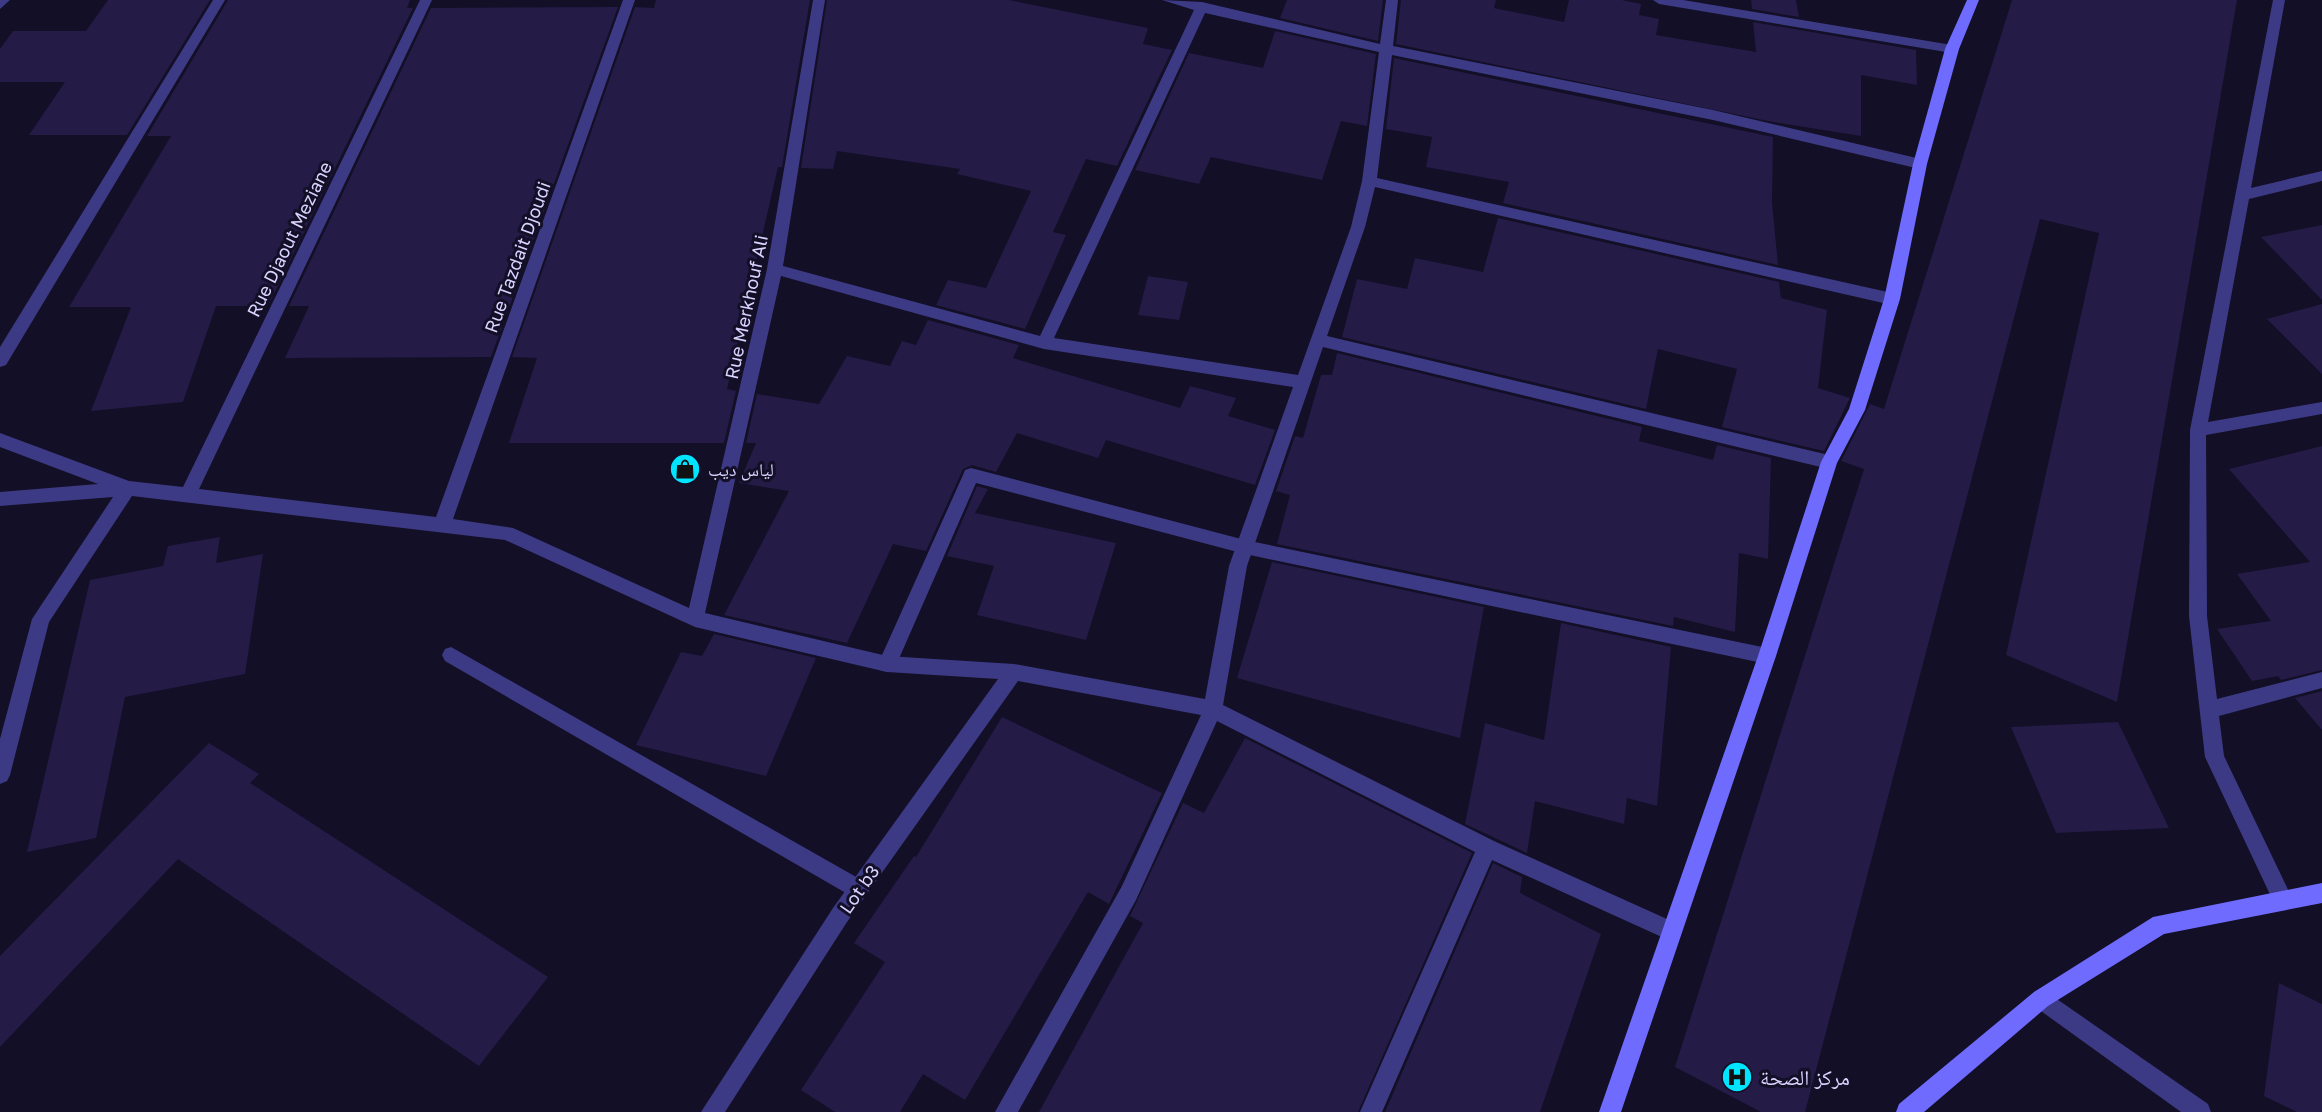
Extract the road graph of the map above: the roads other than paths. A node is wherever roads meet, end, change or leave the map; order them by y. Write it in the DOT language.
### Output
graph roads {
  1 [pos="4,0"];
  2 [pos="219,0"];
  3 [pos="426,0"];
  4 [pos="629,0"];
  5 [pos="819,0"];
  6 [pos="1168,0"];
  7 [pos="1392,0"];
  8 [pos="1659,0"];
  9 [pos="1973,0"];
  10 [pos="2279,0"];
  11 [pos="0,5"];
  12 [pos="1721,5"];
  13 [pos="1202,6"];
  14 [pos="1385,48"];
  15 [pos="1952,49"];
  16 [pos="1920,164"];
  17 [pos="2322,176"];
  18 [pos="1369,181"];
  19 [pos="2241,196"];
  20 [pos="775,269"];
  21 [pos="1892,299"];
  22 [pos="1318,340"];
  23 [pos="1044,343"];
  24 [pos="0,361"];
  25 [pos="1303,382"];
  26 [pos="2322,408"];
  27 [pos="2198,430"];
  28 [pos="0,440"];
  29 [pos="1829,462"];
  30 [pos="128,488"];
  31 [pos="187,496"];
  32 [pos="0,499"];
  33 [pos="442,526"];
  34 [pos="1245,547"];
  35 [pos="695,620"];
  36 [pos="451,655"];
  37 [pos="1767,656"];
  38 [pos="887,664"];
  39 [pos="1014,671"];
  40 [pos="2322,681"];
  41 [pos="1213,709"];
  42 [pos="2208,709"];
  43 [pos="0,775"];
  44 [pos="1487,848"];
  45 [pos="858,889"];
  46 [pos="2322,893"];
  47 [pos="2283,900"];
  48 [pos="1671,931"];
  49 [pos="2041,999"];
  50 [pos="712,1112"];
  51 [pos="1006,1112"];
  52 [pos="1371,1112"];
  53 [pos="1610,1112"];
  54 [pos="1907,1112"];
  55 [pos="2200,1112"];
  1 -- 11 [label="street"];
  2 -- 24 [label="street"];
  3 -- 31 [label="street, Rue Djaout Meziane"];
  4 -- 33 [label="street, Rue Tazdait Djoudi"];
  5 -- 20 [label="street, Rue Merkhouf Ali"];
  6 -- 13 [label="street"];
  7 -- 14 [label="street"];
  8 -- 12 [label="street"];
  9 -- 15 [label="street"];
  10 -- 19 [label="street"];
  12 -- 15 [label="street"];
  13 -- 14 [label="street"];
  13 -- 23 [label="street"];
  14 -- 16 [label="street"];
  14 -- 18 [label="street"];
  15 -- 16 [label="street"];
  16 -- 21 [label="street"];
  17 -- 19 [label="street"];
  18 -- 21 [label="street"];
  18 -- 22 [label="street"];
  19 -- 27 [label="street"];
  20 -- 23 [label="street"];
  20 -- 35 [label="street, Rue Merkhouf Ali"];
  21 -- 29 [label="street"];
  22 -- 25 [label="street"];
  22 -- 29 [label="street"];
  23 -- 25 [label="street"];
  25 -- 34 [label="street"];
  26 -- 27 [label="street"];
  27 -- 42 [label="street"];
  28 -- 30 [label="street"];
  29 -- 37 [label="street"];
  30 -- 31 [label="street"];
  30 -- 32 [label="street"];
  30 -- 43 [label="street"];
  31 -- 33 [label="street"];
  33 -- 35 [label="street"];
  34 -- 37 [label="street"];
  34 -- 38 [label="street"];
  34 -- 41 [label="street"];
  35 -- 38 [label="street"];
  36 -- 45 [label="street"];
  37 -- 48 [label="street"];
  38 -- 39 [label="street"];
  39 -- 41 [label="street"];
  39 -- 45 [label="street, Lot b3"];
  40 -- 42 [label="street"];
  41 -- 44 [label="street"];
  41 -- 51 [label="street"];
  42 -- 47 [label="street"];
  44 -- 48 [label="street"];
  44 -- 52 [label="street"];
  45 -- 50 [label="street, Lot b3"];
  46 -- 47 [label="street"];
  47 -- 49 [label="street"];
  48 -- 53 [label="street"];
  49 -- 54 [label="street"];
  49 -- 55 [label="street"];
}
